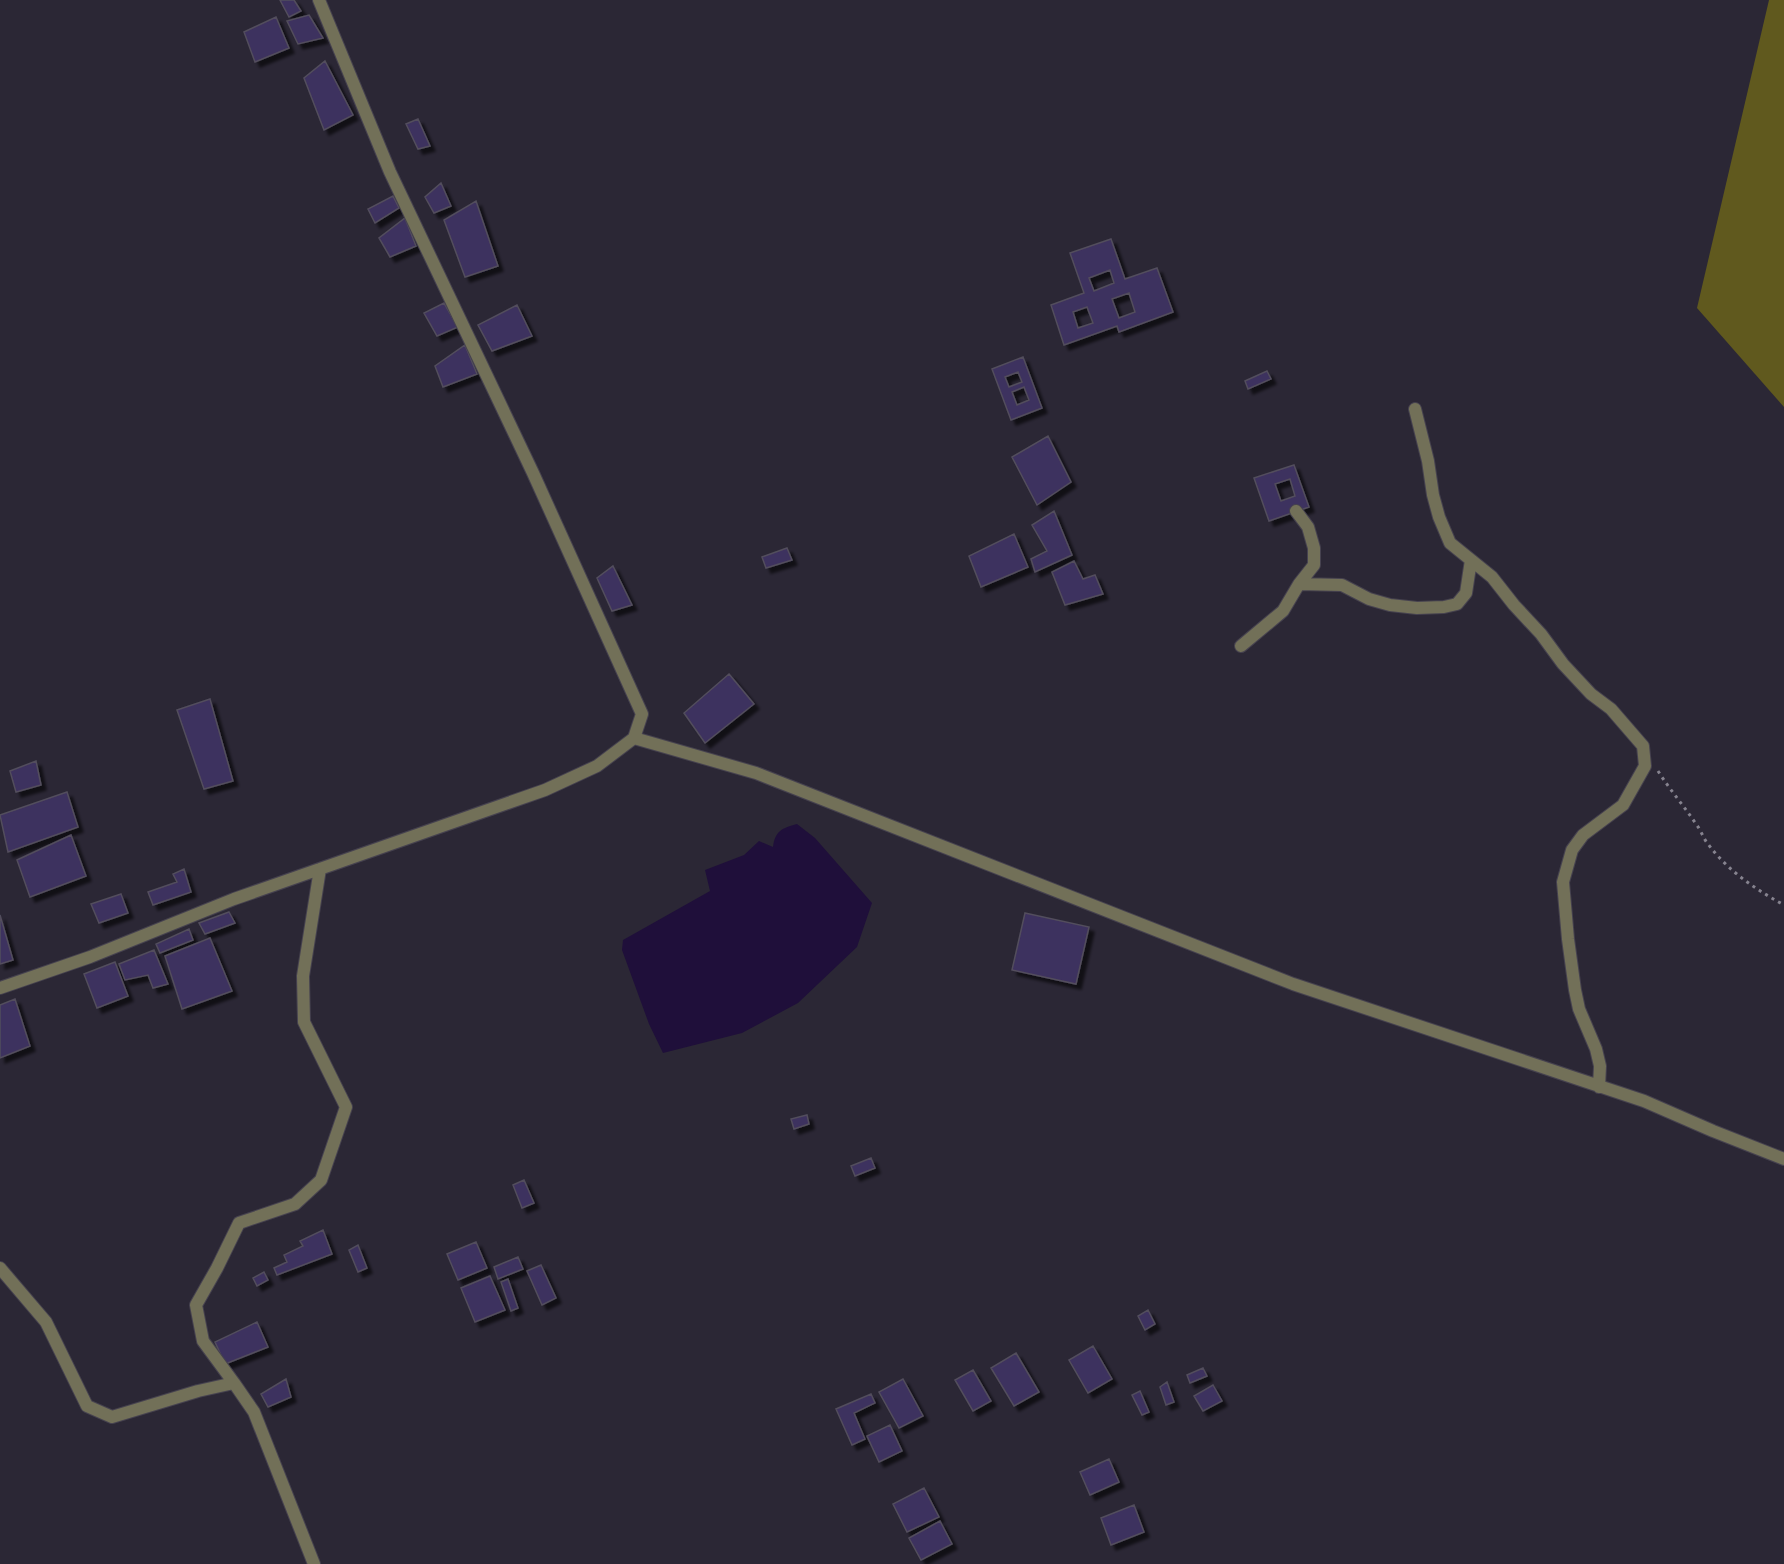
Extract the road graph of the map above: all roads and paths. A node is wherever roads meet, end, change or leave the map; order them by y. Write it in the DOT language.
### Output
graph roads {
  1 [pos="319,0"];
  2 [pos="1415,409"];
  3 [pos="1296,511"];
  4 [pos="1471,560"];
  5 [pos="1299,584"];
  6 [pos="1241,646"];
  7 [pos="634,738"];
  8 [pos="1644,757"];
  9 [pos="320,869"];
  10 [pos="1784,905"];
  11 [pos="0,988"];
  12 [pos="1599,1087"];
  13 [pos="1784,1159"];
  14 [pos="0,1268"];
  15 [pos="234,1383"];
  16 [pos="314,1564"];
  1 -- 7 [label="street"];
  2 -- 4 [label="street"];
  3 -- 5 [label="street"];
  4 -- 5 [label="street"];
  4 -- 8 [label="street"];
  5 -- 6 [label="street"];
  7 -- 9 [label="street"];
  7 -- 12 [label="street"];
  8 -- 10 [label="path"];
  8 -- 12 [label="street"];
  9 -- 11 [label="street"];
  9 -- 15 [label="street"];
  12 -- 13 [label="street"];
  14 -- 15 [label="street"];
  15 -- 16 [label="street"];
}
